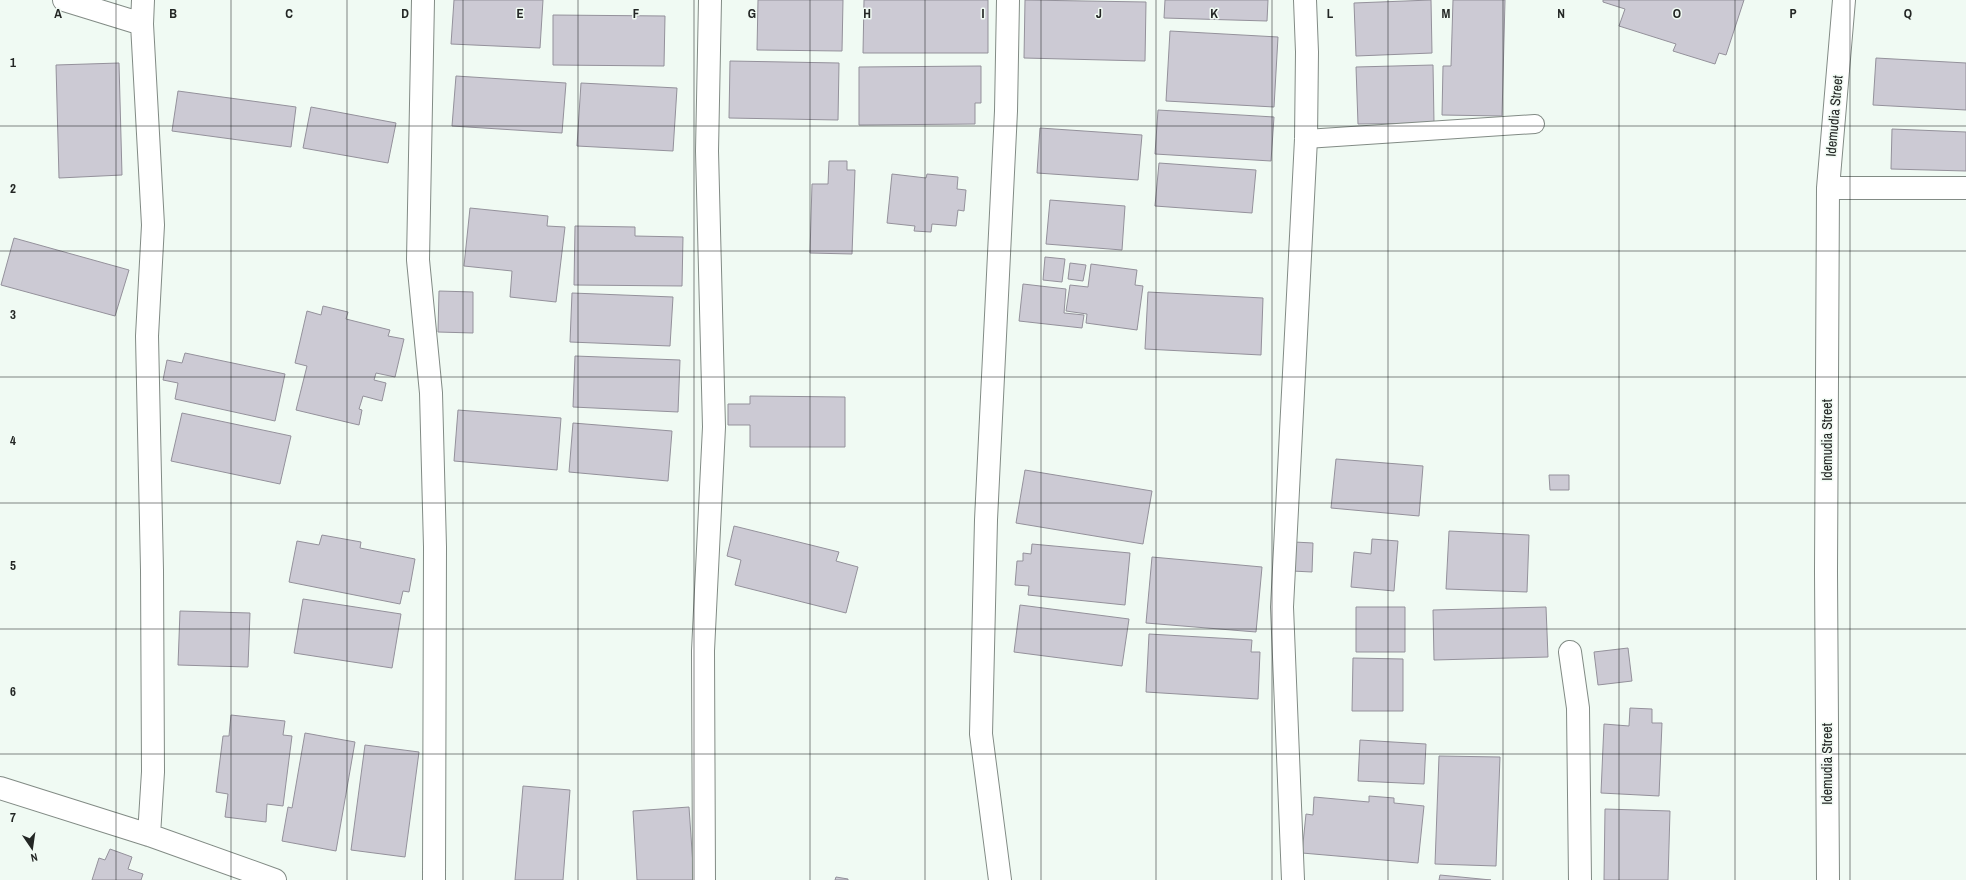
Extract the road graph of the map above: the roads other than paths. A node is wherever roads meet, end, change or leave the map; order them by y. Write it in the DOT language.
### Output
graph roads {
  1 [pos="64,0"];
  2 [pos="142,0"];
  3 [pos="423,0"];
  4 [pos="710,0"];
  5 [pos="1008,0"];
  6 [pos="1306,0"];
  7 [pos="1844,0"];
  8 [pos="142,24"];
  9 [pos="1535,124"];
  10 [pos="1306,139"];
  11 [pos="1828,188"];
  12 [pos="1966,188"];
  13 [pos="1570,652"];
  14 [pos="0,788"];
  15 [pos="149,835"];
  16 [pos="275,880"];
  17 [pos="434,880"];
  18 [pos="704,880"];
  19 [pos="1000,880"];
  20 [pos="1292,880"];
  21 [pos="1580,880"];
  22 [pos="1828,880"];
  1 -- 8 [label="street"];
  2 -- 8 [label="street"];
  3 -- 17 [label="street"];
  4 -- 18 [label="street"];
  5 -- 19 [label="street"];
  6 -- 10 [label="street"];
  7 -- 11 [label="street, Idemudia Street"];
  8 -- 15 [label="street"];
  9 -- 10 [label="lane"];
  10 -- 20 [label="street"];
  11 -- 12 [label="street"];
  11 -- 22 [label="street, Idemudia Street"];
  13 -- 21 [label="street"];
  14 -- 15 [label="street"];
  15 -- 16 [label="street"];
}
